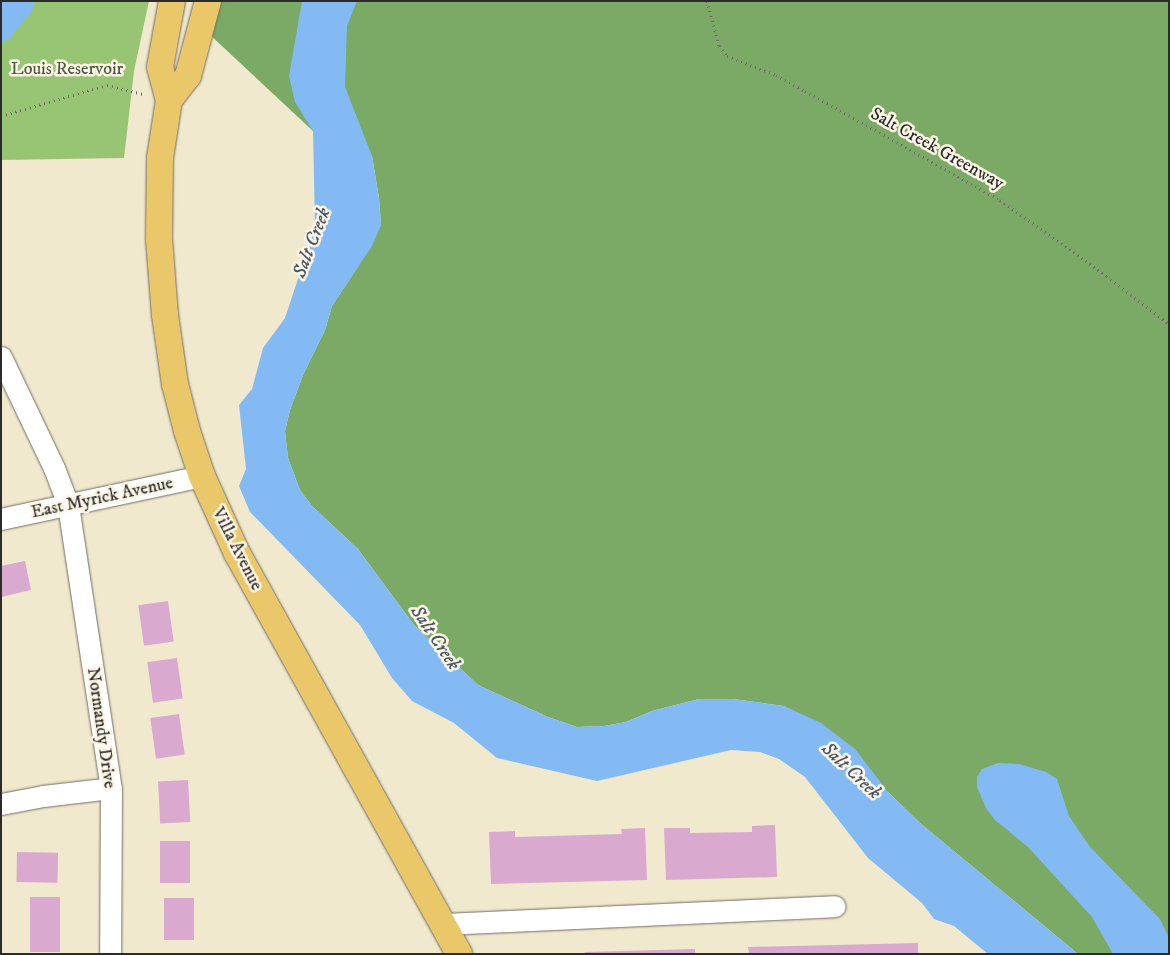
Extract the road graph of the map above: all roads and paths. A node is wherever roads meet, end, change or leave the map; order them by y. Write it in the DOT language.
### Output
graph roads {
  1 [pos="172,1"];
  2 [pos="208,1"];
  3 [pos="707,1"];
  4 [pos="169,100"];
  5 [pos="1,116"];
  6 [pos="1169,324"];
  7 [pos="1,357"];
  8 [pos="202,476"];
  9 [pos="68,505"];
  10 [pos="1,519"];
  11 [pos="111,788"];
  12 [pos="1,804"];
  13 [pos="835,906"];
  14 [pos="443,924"];
  15 [pos="110,954"];
  16 [pos="459,954"];
  1 -- 4 [label="main road, Villa Avenue"];
  2 -- 4 [label="main road, Villa Avenue"];
  3 -- 6 [label="path, Salt Creek Greenway"];
  4 -- 5 [label="path"];
  4 -- 8 [label="main road, Villa Avenue"];
  7 -- 9 [label="street, Normandy Drive"];
  8 -- 9 [label="street, East Myrick Avenue"];
  8 -- 14 [label="main road, Villa Avenue"];
  9 -- 10 [label="street, East Myrick Avenue"];
  9 -- 11 [label="street, Normandy Drive"];
  11 -- 12 [label="street"];
  11 -- 15 [label="street, Normandy Drive"];
  13 -- 14 [label="street"];
  14 -- 16 [label="main road, Villa Avenue"];
}
